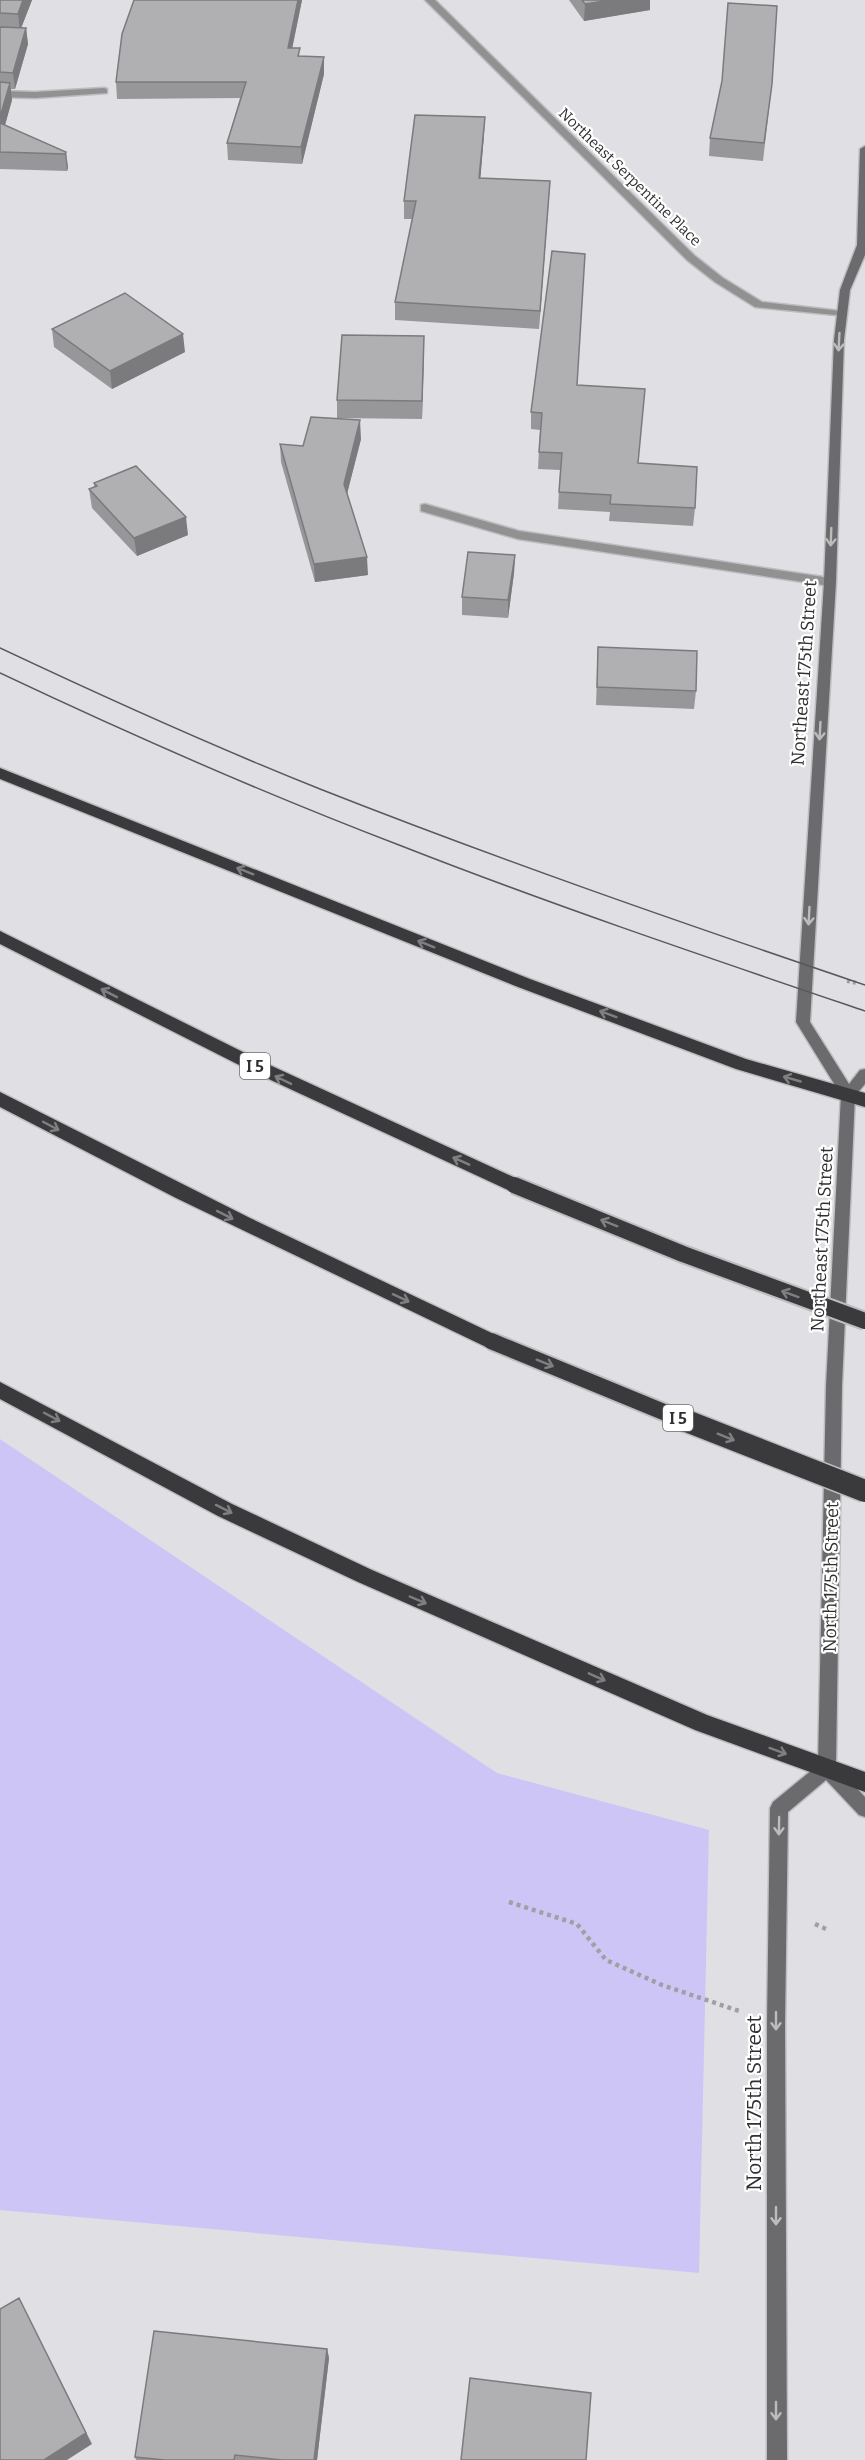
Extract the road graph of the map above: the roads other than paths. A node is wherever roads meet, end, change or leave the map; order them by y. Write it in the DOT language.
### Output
graph roads {
  1 [pos="430,0"];
  2 [pos="104,91"];
  3 [pos="0,94"];
  4 [pos="865,149"];
  5 [pos="864,248"];
  6 [pos="841,314"];
  7 [pos="425,508"];
  8 [pos="830,582"];
  9 [pos="0,772"];
  10 [pos="0,937"];
  11 [pos="865,1074"];
  12 [pos="857,1097"];
  13 [pos="0,1099"];
  14 [pos="865,1321"];
  15 [pos="834,1386"];
  16 [pos="0,1390"];
  17 [pos="865,1491"];
  18 [pos="827,1769"];
  19 [pos="865,1782"];
  20 [pos="865,1809"];
  21 [pos="777,2460"];
  1 -- 6 [label="street, Northeast Serpentine Place"];
  2 -- 3 [label="street"];
  4 -- 5 [label="main road, Northeast 175th Street"];
  5 -- 6 [label="main road, Northeast 175th Street"];
  6 -- 8 [label="main road, Northeast 175th Street, one-way"];
  7 -- 8 [label="street"];
  8 -- 12 [label="main road, Northeast 175th Street, one-way"];
  12 -- 9 [label="highway, one-way"];
  14 -- 10 [label="highway, I 5, one-way, bridge"];
  11 -- 12 [label="main road"];
  12 -- 15 [label="main road, Northeast 175th Street"];
  13 -- 17 [label="highway, I 5, one-way, bridge"];
  15 -- 18 [label="main road, North 175th Street"];
  16 -- 18 [label="highway, one-way"];
  18 -- 19 [label="highway"];
  18 -- 20 [label="main road"];
  18 -- 21 [label="main road, North 175th Street, one-way"];
}
